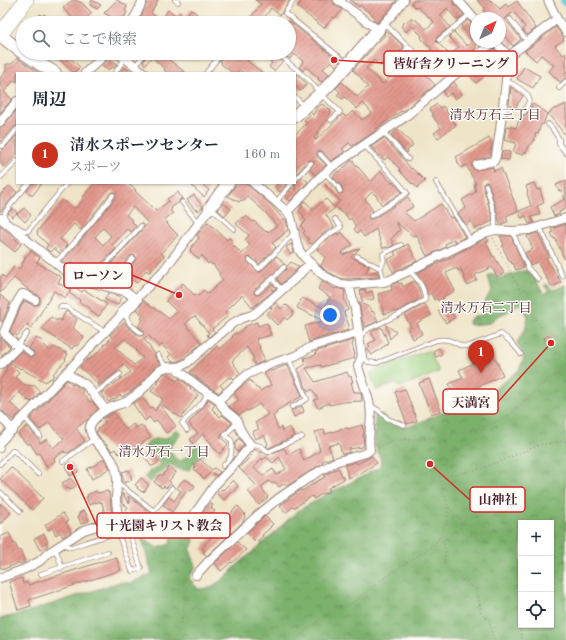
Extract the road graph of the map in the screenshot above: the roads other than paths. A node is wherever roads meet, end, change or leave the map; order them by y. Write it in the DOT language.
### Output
graph roads {
  1 [pos="15,0"];
  2 [pos="26,0"];
  3 [pos="143,0"];
  4 [pos="294,0"];
  5 [pos="338,0"];
  6 [pos="404,0"];
  7 [pos="458,0"];
  8 [pos="548,0"];
  9 [pos="470,14"];
  10 [pos="135,16"];
  11 [pos="288,16"];
  12 [pos="510,19"];
  13 [pos="557,19"];
  14 [pos="0,20"];
  15 [pos="296,22"];
  16 [pos="382,27"];
  17 [pos="566,32"];
  18 [pos="0,35"];
  19 [pos="439,40"];
  20 [pos="527,41"];
  21 [pos="409,47"];
  22 [pos="16,48"];
  23 [pos="415,53"];
  24 [pos="400,56"];
  25 [pos="509,56"];
  26 [pos="34,60"];
  27 [pos="99,60"];
  28 [pos="124,60"];
  29 [pos="128,60"];
  30 [pos="140,60"];
  31 [pos="216,60"];
  32 [pos="285,60"];
  33 [pos="348,64"];
  34 [pos="136,66"];
  35 [pos="53,72"];
  36 [pos="86,72"];
  37 [pos="116,72"];
  38 [pos="143,72"];
  39 [pos="207,72"];
  40 [pos="506,81"];
  41 [pos="566,82"];
  42 [pos="560,88"];
  43 [pos="321,94"];
  44 [pos="296,98"];
  45 [pos="16,102"];
  46 [pos="305,107"];
  47 [pos="340,112"];
  48 [pos="345,112"];
  49 [pos="524,112"];
  50 [pos="296,115"];
  51 [pos="331,120"];
  52 [pos="0,122"];
  53 [pos="548,124"];
  54 [pos="16,130"];
  55 [pos="383,132"];
  56 [pos="364,145"];
  57 [pos="0,146"];
  58 [pos="566,153"];
  59 [pos="320,154"];
  60 [pos="408,159"];
  61 [pos="16,162"];
  62 [pos="311,163"];
  63 [pos="477,165"];
  64 [pos="332,167"];
  65 [pos="325,173"];
  66 [pos="0,178"];
  67 [pos="296,179"];
  68 [pos="436,182"];
  69 [pos="28,184"];
  70 [pos="66,184"];
  71 [pos="227,184"];
  72 [pos="254,184"];
  73 [pos="291,184"];
  74 [pos="486,185"];
  75 [pos="340,191"];
  76 [pos="113,195"];
  77 [pos="182,202"];
  78 [pos="276,202"];
  79 [pos="210,208"];
  80 [pos="287,212"];
  81 [pos="372,216"];
  82 [pos="0,218"];
  83 [pos="566,218"];
  84 [pos="335,219"];
  85 [pos="198,223"];
  86 [pos="9,225"];
  87 [pos="141,226"];
  88 [pos="540,226"];
  89 [pos="234,228"];
  90 [pos="492,231"];
  91 [pos="512,231"];
  92 [pos="294,235"];
  93 [pos="470,241"];
  94 [pos="401,245"];
  95 [pos="357,256"];
  96 [pos="304,257"];
  97 [pos="133,258"];
  98 [pos="250,260"];
  99 [pos="53,262"];
  100 [pos="310,263"];
  101 [pos="284,267"];
  102 [pos="380,268"];
  103 [pos="409,271"];
  104 [pos="75,276"];
  105 [pos="562,276"];
  106 [pos="538,278"];
  107 [pos="272,279"];
  108 [pos="384,282"];
  109 [pos="349,285"];
  110 [pos="119,290"];
  111 [pos="282,290"];
  112 [pos="257,292"];
  113 [pos="136,299"];
  114 [pos="35,300"];
  115 [pos="60,307"];
  116 [pos="124,312"];
  117 [pos="105,332"];
  118 [pos="27,333"];
  119 [pos="141,333"];
  120 [pos="359,335"];
  121 [pos="18,346"];
  122 [pos="31,354"];
  123 [pos="521,354"];
  124 [pos="158,355"];
  125 [pos="362,356"];
  126 [pos="289,358"];
  127 [pos="2,361"];
  128 [pos="166,367"];
  129 [pos="177,367"];
  130 [pos="66,373"];
  131 [pos="120,374"];
  132 [pos="208,392"];
  133 [pos="94,394"];
  134 [pos="219,400"];
  135 [pos="370,406"];
  136 [pos="292,407"];
  137 [pos="106,410"];
  138 [pos="0,416"];
  139 [pos="24,417"];
  140 [pos="238,422"];
  141 [pos="404,425"];
  142 [pos="13,430"];
  143 [pos="187,430"];
  144 [pos="40,436"];
  145 [pos="302,437"];
  146 [pos="94,439"];
  147 [pos="0,442"];
  148 [pos="250,445"];
  149 [pos="0,446"];
  150 [pos="0,450"];
  151 [pos="63,461"];
  152 [pos="0,464"];
  153 [pos="223,466"];
  154 [pos="38,474"];
  155 [pos="118,482"];
  156 [pos="172,488"];
  157 [pos="0,492"];
  158 [pos="20,511"];
  159 [pos="191,519"];
  160 [pos="118,533"];
  161 [pos="63,543"];
  162 [pos="54,549"];
  163 [pos="108,552"];
  164 [pos="62,568"];
  165 [pos="41,574"];
  166 [pos="196,575"];
  167 [pos="0,578"];
  1 -- 14 [label="highway"];
  2 -- 18 [label="highway"];
  3 -- 10 [label="street"];
  4 -- 11 [label="lane"];
  5 -- 16 [label="street"];
  6 -- 16 [label="street"];
  7 -- 9 [label="street"];
  8 -- 13 [label="street"];
  9 -- 19 [label="lane"];
  12 -- 20 [label="lane"];
  13 -- 17 [label="street"];
  13 -- 20 [label="street"];
  15 -- 33 [label="lane"];
  16 -- 21 [label="lane"];
  16 -- 33 [label="street"];
  18 -- 22 [label="street"];
  20 -- 25 [label="street"];
  21 -- 23 [label="lane"];
  21 -- 24 [label="lane"];
  25 -- 40 [label="street"];
  25 -- 55 [label="street"];
  26 -- 35 [label="street"];
  27 -- 36 [label="street"];
  28 -- 37 [label="lane"];
  29 -- 34 [label="street"];
  30 -- 34 [label="lane"];
  31 -- 39 [label="lane"];
  32 -- 43 [label="lane"];
  33 -- 43 [label="street"];
  34 -- 38 [label="street"];
  40 -- 49 [label="lane"];
  40 -- 63 [label="street"];
  41 -- 42 [label="lane"];
  43 -- 46 [label="street"];
  43 -- 47 [label="lane"];
  44 -- 46 [label="lane"];
  45 -- 52 [label="street"];
  46 -- 50 [label="street"];
  47 -- 48 [label="lane"];
  47 -- 51 [label="lane"];
  53 -- 58 [label="lane"];
  54 -- 57 [label="lane"];
  55 -- 56 [label="street"];
  55 -- 60 [label="lane"];
  56 -- 64 [label="street"];
  56 -- 81 [label="lane"];
  59 -- 64 [label="lane"];
  61 -- 66 [label="lane"];
  62 -- 67 [label="lane"];
  64 -- 65 [label="street"];
  65 -- 75 [label="lane"];
  65 -- 80 [label="street"];
  68 -- 93 [label="lane"];
  69 -- 86 [label="lane"];
  70 -- 86 [label="lane"];
  71 -- 79 [label="street"];
  72 -- 78 [label="street"];
  73 -- 78 [label="lane"];
  74 -- 90 [label="lane"];
  76 -- 99 [label="lane"];
  77 -- 85 [label="lane"];
  78 -- 80 [label="street"];
  79 -- 85 [label="street"];
  79 -- 89 [label="lane"];
  80 -- 92 [label="street"];
  82 -- 86 [label="street"];
  83 -- 88 [label="street"];
  84 -- 96 [label="lane"];
  85 -- 113 [label="street"];
  86 -- 99 [label="street"];
  87 -- 104 [label="lane"];
  88 -- 91 [label="street"];
  88 -- 105 [label="lane"];
  90 -- 91 [label="street"];
  90 -- 93 [label="street"];
  91 -- 106 [label="lane"];
  92 -- 96 [label="street"];
  92 -- 98 [label="lane"];
  93 -- 103 [label="street"];
  94 -- 102 [label="lane"];
  95 -- 102 [label="lane"];
  96 -- 100 [label="street"];
  97 -- 110 [label="lane"];
  99 -- 104 [label="street"];
  100 -- 109 [label="street"];
  100 -- 111 [label="street"];
  101 -- 107 [label="lane"];
  102 -- 108 [label="lane"];
  103 -- 108 [label="street"];
  103 -- 120 [label="lane"];
  104 -- 110 [label="street"];
  107 -- 111 [label="lane"];
  107 -- 112 [label="lane"];
  108 -- 109 [label="street"];
  109 -- 120 [label="street"];
  110 -- 113 [label="street"];
  111 -- 129 [label="street"];
  113 -- 116 [label="street"];
  114 -- 121 [label="street"];
  115 -- 117 [label="lane"];
  116 -- 117 [label="street"];
  116 -- 119 [label="lane"];
  117 -- 130 [label="street"];
  118 -- 121 [label="lane"];
  120 -- 125 [label="street"];
  120 -- 126 [label="street"];
  121 -- 122 [label="lane"];
  121 -- 127 [label="street"];
  123 -- 125 [label="lane"];
  124 -- 128 [label="lane"];
  125 -- 135 [label="street"];
  126 -- 134 [label="street"];
  126 -- 136 [label="lane"];
  128 -- 129 [label="street"];
  128 -- 137 [label="street"];
  129 -- 132 [label="street"];
  130 -- 133 [label="street"];
  130 -- 139 [label="street"];
  131 -- 133 [label="lane"];
  132 -- 134 [label="street"];
  132 -- 143 [label="lane"];
  133 -- 137 [label="street"];
  134 -- 140 [label="street"];
  135 -- 141 [label="lane"];
  135 -- 166 [label="street"];
  137 -- 146 [label="street"];
  138 -- 142 [label="street"];
  139 -- 142 [label="street"];
  139 -- 144 [label="lane"];
  140 -- 148 [label="street"];
  140 -- 153 [label="lane"];
  142 -- 147 [label="street"];
  145 -- 148 [label="lane"];
  146 -- 151 [label="lane"];
  146 -- 155 [label="street"];
  148 -- 159 [label="street"];
  149 -- 150 [label="lane"];
  152 -- 154 [label="lane"];
  155 -- 156 [label="lane"];
  155 -- 161 [label="street"];
  157 -- 158 [label="lane"];
  160 -- 160 [label="lane"];
  160 -- 161 [label="lane"];
  161 -- 162 [label="street"];
  162 -- 164 [label="lane"];
  162 -- 167 [label="street"];
  163 -- 164 [label="lane"];
  164 -- 165 [label="lane"];
}
